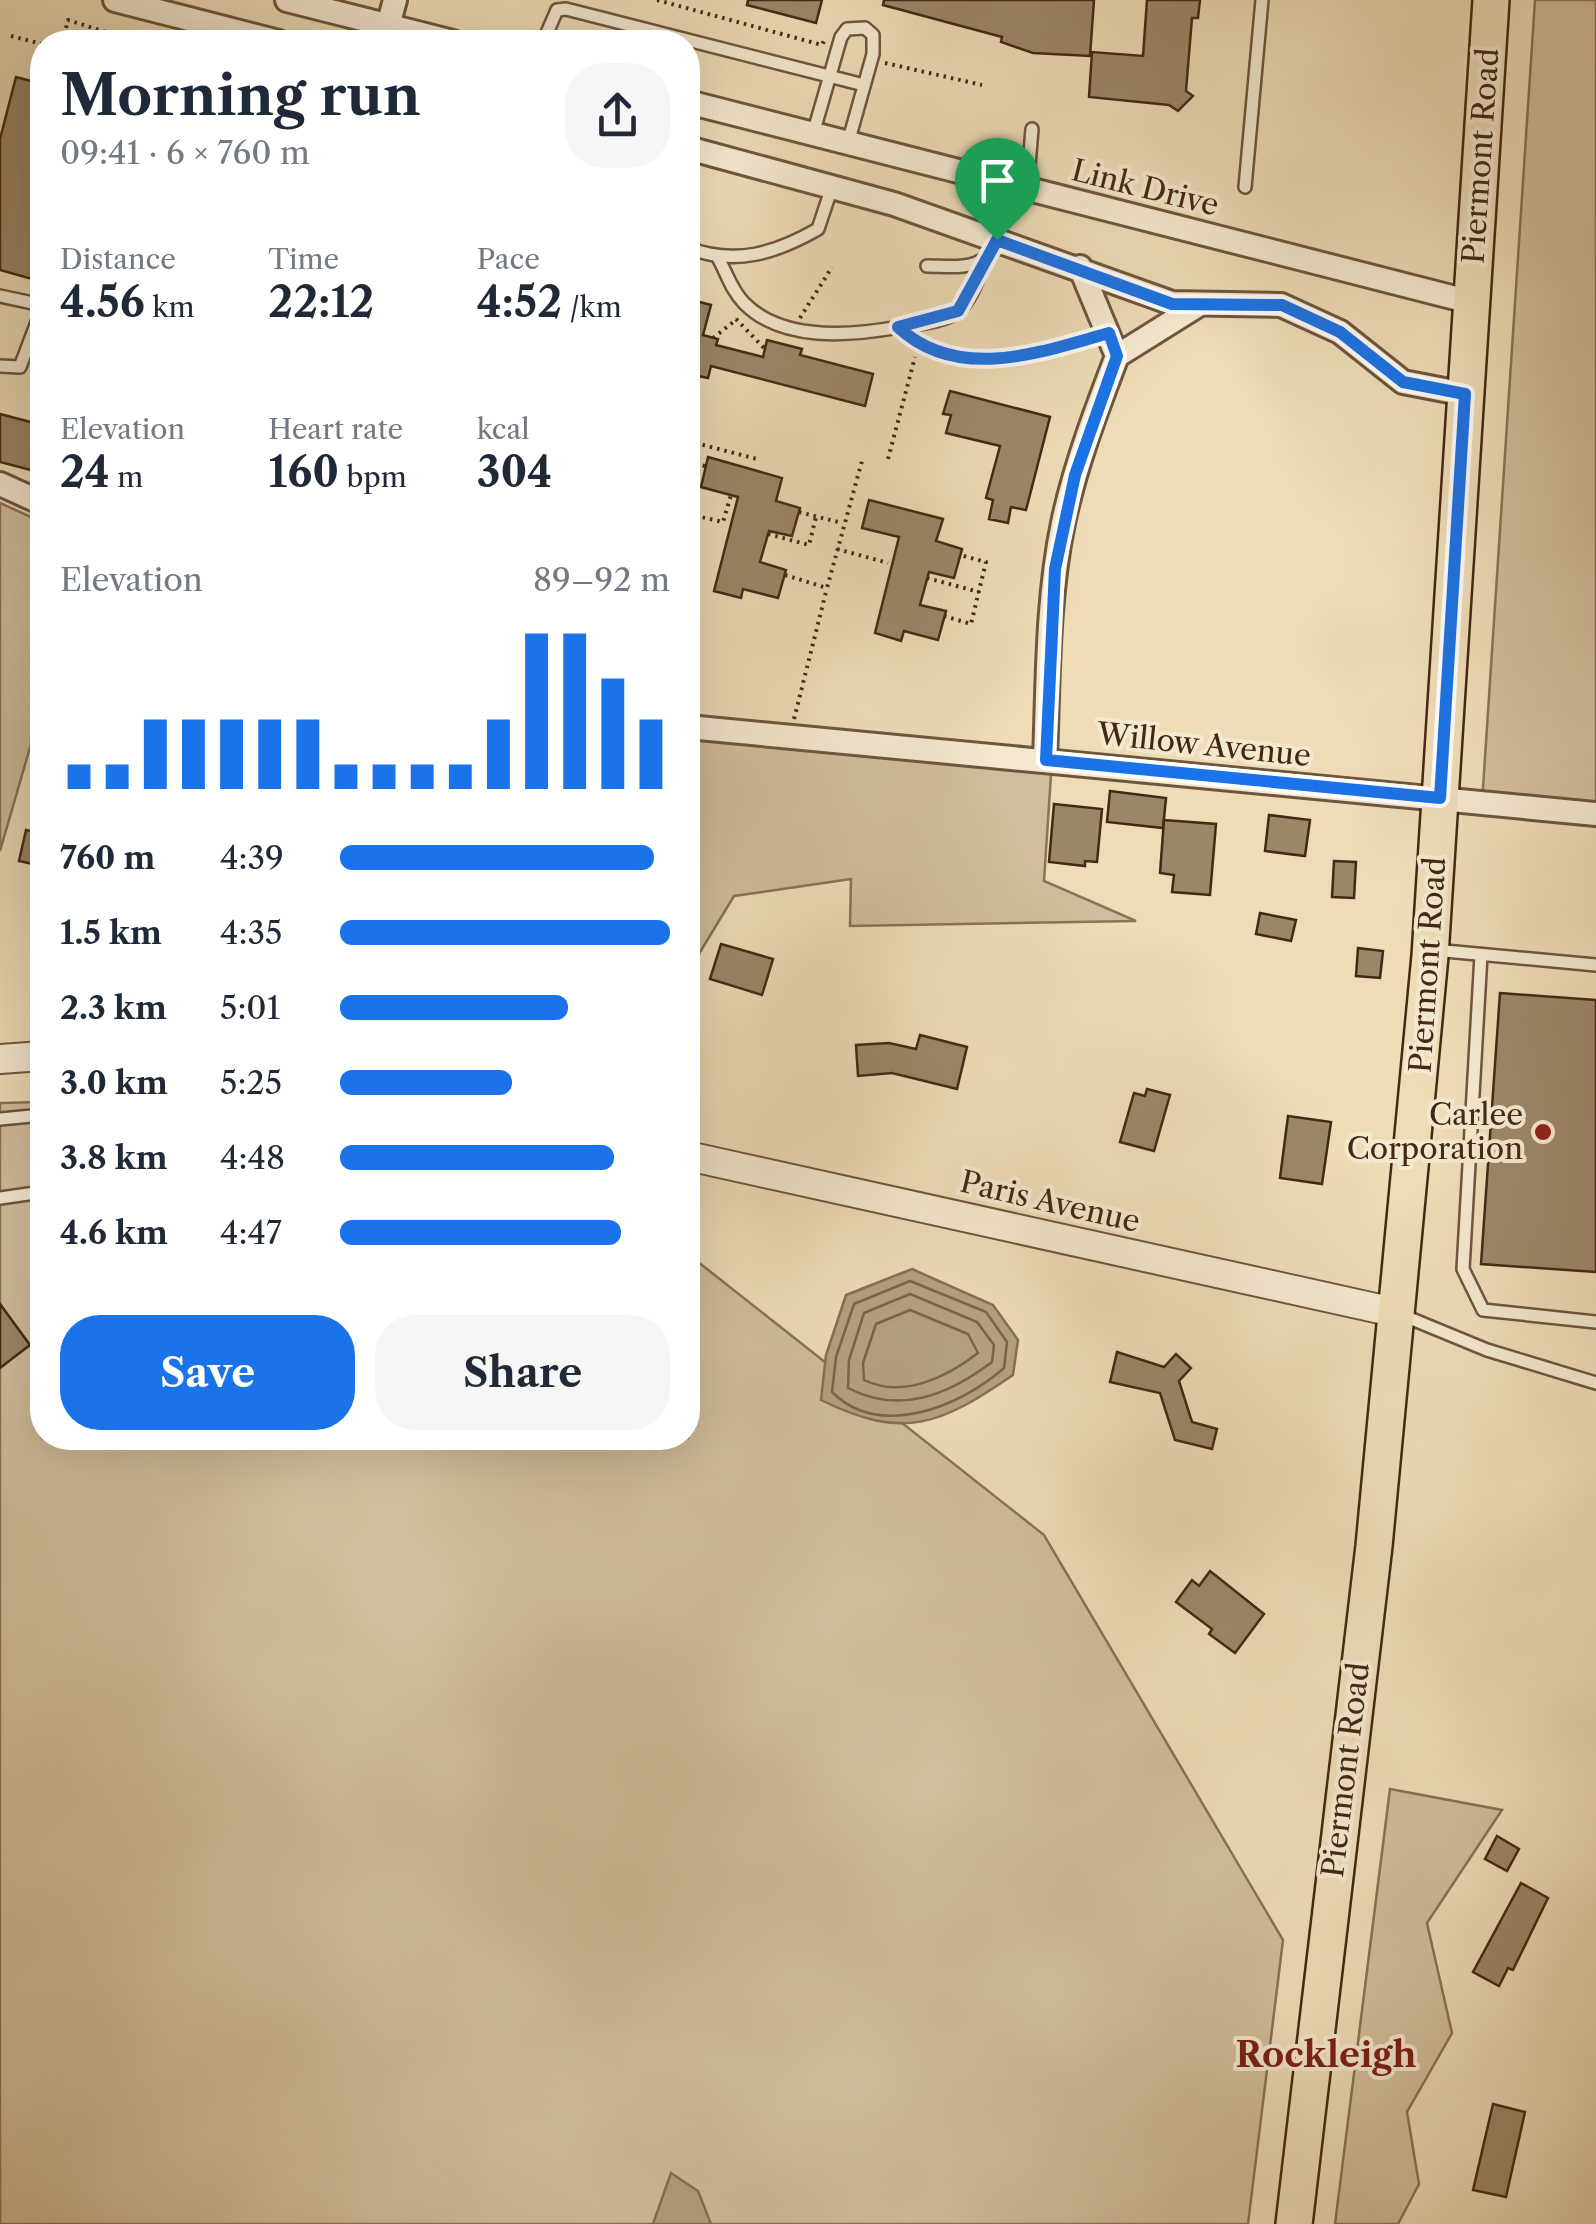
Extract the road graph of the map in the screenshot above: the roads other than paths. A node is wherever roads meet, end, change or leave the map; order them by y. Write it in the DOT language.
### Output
graph roads {
  1 [pos="287,0"];
  2 [pos="395,0"];
  3 [pos="1262,0"];
  4 [pos="1491,0"];
  5 [pos="114,12"];
  6 [pos="388,26"];
  7 [pos="213,30"];
  8 [pos="404,30"];
  9 [pos="547,30"];
  10 [pos="648,30"];
  11 [pos="700,44"];
  12 [pos="830,77"];
  13 [pos="864,85"];
  14 [pos="700,105"];
  15 [pos="1032,130"];
  16 [pos="813,134"];
  17 [pos="848,143"];
  18 [pos="700,151"];
  19 [pos="1246,186"];
  20 [pos="832,187"];
  21 [pos="1027,189"];
  22 [pos="992,249"];
  23 [pos="700,251"];
  24 [pos="717,256"];
  25 [pos="926,266"];
  26 [pos="1080,268"];
  27 [pos="0,296"];
  28 [pos="1471,302"];
  29 [pos="30,304"];
  30 [pos="1197,306"];
  31 [pos="898,327"];
  32 [pos="1109,333"];
  33 [pos="30,340"];
  34 [pos="1117,356"];
  35 [pos="0,366"];
  36 [pos="1465,394"];
  37 [pos="0,484"];
  38 [pos="30,498"];
  39 [pos="700,728"];
  40 [pos="1046,760"];
  41 [pos="1440,798"];
  42 [pos="1596,814"];
  43 [pos="1430,950"];
  44 [pos="1482,954"];
  45 [pos="1596,965"];
  46 [pos="30,1057"];
  47 [pos="0,1058"];
  48 [pos="30,1116"];
  49 [pos="0,1119"];
  50 [pos="700,1159"];
  51 [pos="30,1194"];
  52 [pos="0,1198"];
  53 [pos="1398,1313"];
  54 [pos="1596,1322"];
  55 [pos="1596,1383"];
  56 [pos="1294,2224"];
  1 -- 6 [label="street"];
  2 -- 6 [label="street"];
  3 -- 19 [label="lane"];
  4 -- 28 [label="main road, Piermont Road"];
  5 -- 7 [label="street"];
  6 -- 8 [label="street"];
  9 -- 10 [label="lane"];
  11 -- 12 [label="lane"];
  12 -- 13 [label="lane"];
  12 -- 13 [label="lane"];
  12 -- 16 [label="lane"];
  13 -- 17 [label="lane"];
  14 -- 16 [label="street, Link Drive"];
  15 -- 21 [label="lane"];
  16 -- 17 [label="street, Link Drive"];
  17 -- 21 [label="street, Link Drive"];
  18 -- 20 [label="street"];
  20 -- 22 [label="street"];
  20 -- 24 [label="lane"];
  21 -- 28 [label="street, Link Drive"];
  22 -- 25 [label="lane"];
  22 -- 26 [label="street"];
  22 -- 31 [label="lane"];
  23 -- 24 [label="lane"];
  24 -- 31 [label="lane"];
  26 -- 30 [label="street"];
  26 -- 32 [label="street"];
  27 -- 29 [label="lane"];
  28 -- 36 [label="main road, Piermont Road"];
  30 -- 34 [label="street"];
  30 -- 36 [label="street"];
  31 -- 32 [label="lane"];
  32 -- 34 [label="street"];
  33 -- 35 [label="lane"];
  34 -- 40 [label="street"];
  36 -- 41 [label="main road, Piermont Road"];
  37 -- 38 [label="street"];
  39 -- 40 [label="street, Willow Avenue"];
  40 -- 41 [label="street, Willow Avenue"];
  41 -- 42 [label="street, Willow Avenue"];
  41 -- 43 [label="main road, Piermont Road"];
  43 -- 44 [label="lane"];
  43 -- 53 [label="main road, Piermont Road"];
  44 -- 45 [label="lane"];
  44 -- 54 [label="lane"];
  46 -- 47 [label="street"];
  48 -- 49 [label="lane"];
  50 -- 53 [label="street, Paris Avenue"];
  51 -- 52 [label="lane"];
  53 -- 55 [label="lane"];
  53 -- 56 [label="main road, Piermont Road"];
}
